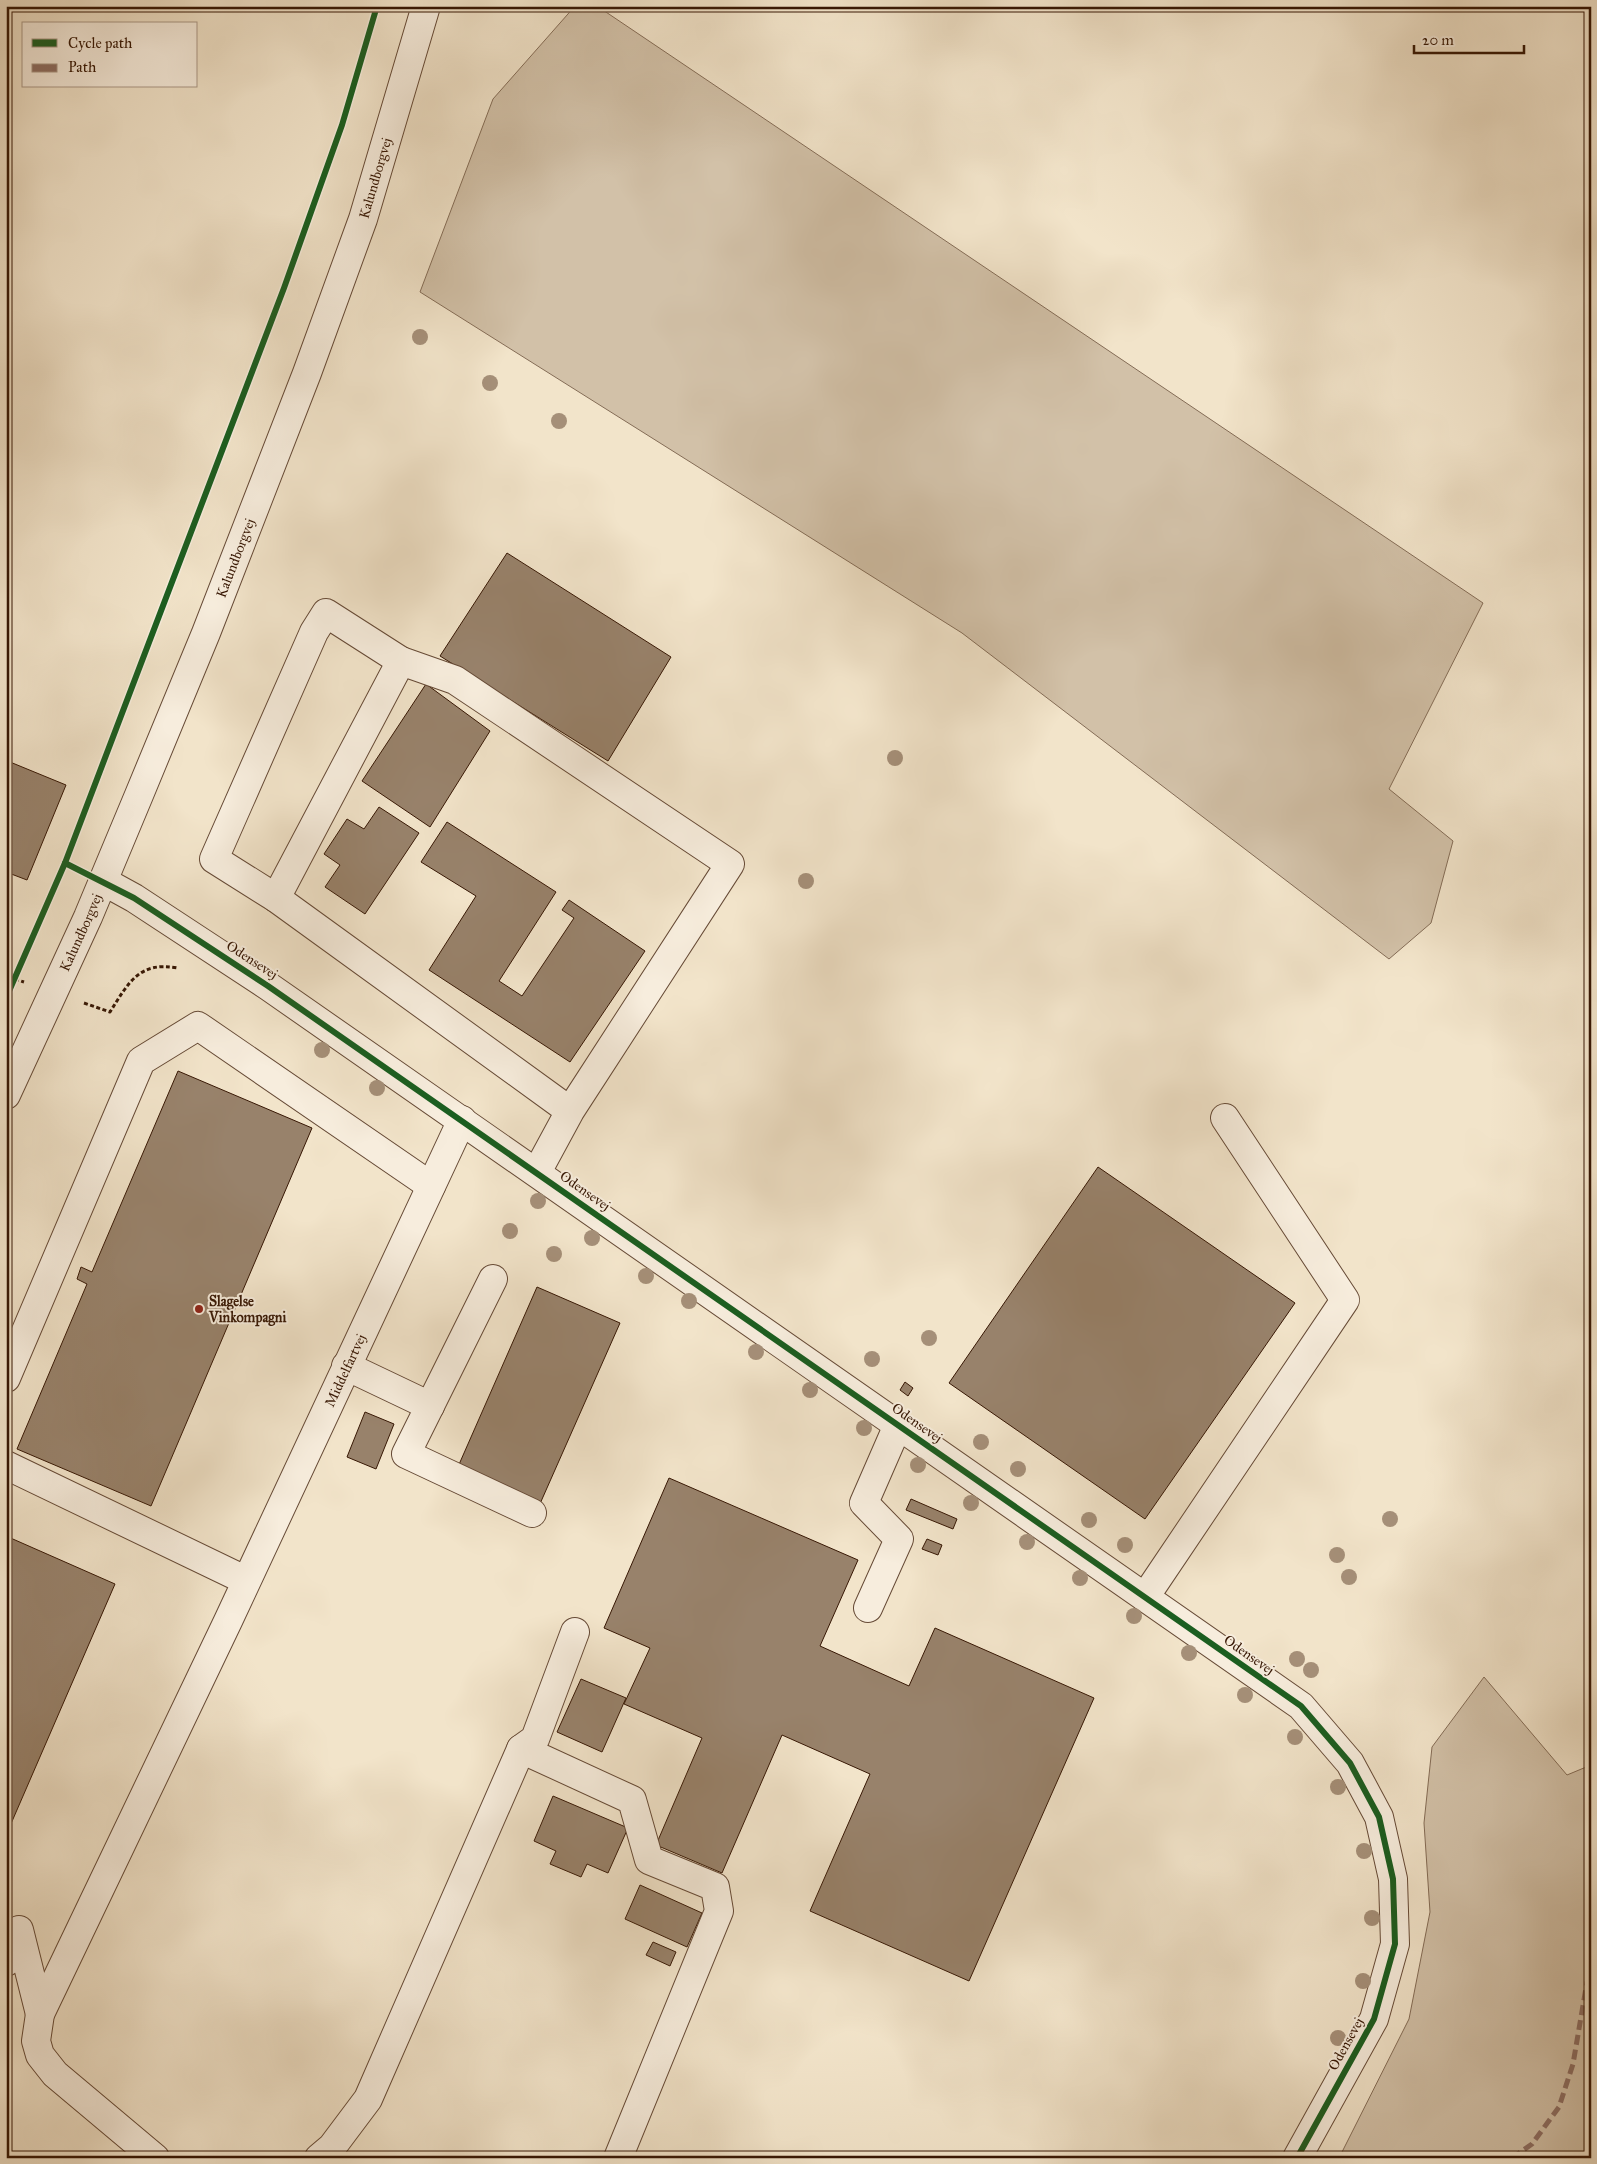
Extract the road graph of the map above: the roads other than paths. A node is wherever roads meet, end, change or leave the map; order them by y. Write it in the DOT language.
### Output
graph roads {
  1 [pos="426,6"];
  2 [pos="401,661"];
  3 [pos="103,881"];
  4 [pos="276,898"];
  5 [pos="6,1095"];
  6 [pos="570,1111"];
  7 [pos="1224,1118"];
  8 [pos="462,1120"];
  9 [pos="537,1172"];
  10 [pos="431,1186"];
  11 [pos="493,1279"];
  12 [pos="346,1366"];
  13 [pos="6,1378"];
  14 [pos="430,1406"];
  15 [pos="898,1425"];
  16 [pos="6,1465"];
  17 [pos="532,1513"];
  18 [pos="245,1580"];
  19 [pos="1145,1597"];
  20 [pos="868,1608"];
  21 [pos="575,1632"];
  22 [pos="521,1749"];
  23 [pos="6,1962"];
  24 [pos="40,2014"];
  25 [pos="155,2158"];
  26 [pos="319,2158"];
  27 [pos="618,2158"];
  28 [pos="1298,2158"];
  1 -- 3 [label="street, Kalundborgvej"];
  2 -- 4 [label="street"];
  2 -- 4 [label="street"];
  2 -- 6 [label="street"];
  3 -- 5 [label="street, Kalundborgvej"];
  3 -- 8 [label="street, Odensevej"];
  4 -- 6 [label="street"];
  6 -- 9 [label="street"];
  7 -- 19 [label="street"];
  8 -- 9 [label="street, Odensevej"];
  8 -- 10 [label="street, Middelfartvej"];
  9 -- 15 [label="street, Odensevej"];
  10 -- 12 [label="street, Middelfartvej"];
  10 -- 13 [label="street"];
  11 -- 14 [label="street"];
  12 -- 14 [label="street"];
  12 -- 18 [label="street, Middelfartvej"];
  14 -- 17 [label="street"];
  15 -- 19 [label="street, Odensevej"];
  15 -- 20 [label="street"];
  16 -- 18 [label="street"];
  18 -- 24 [label="street, Middelfartvej"];
  19 -- 28 [label="street, Odensevej"];
  21 -- 22 [label="street"];
  22 -- 26 [label="street"];
  22 -- 27 [label="street"];
  23 -- 24 [label="street"];
  24 -- 25 [label="street"];
}
